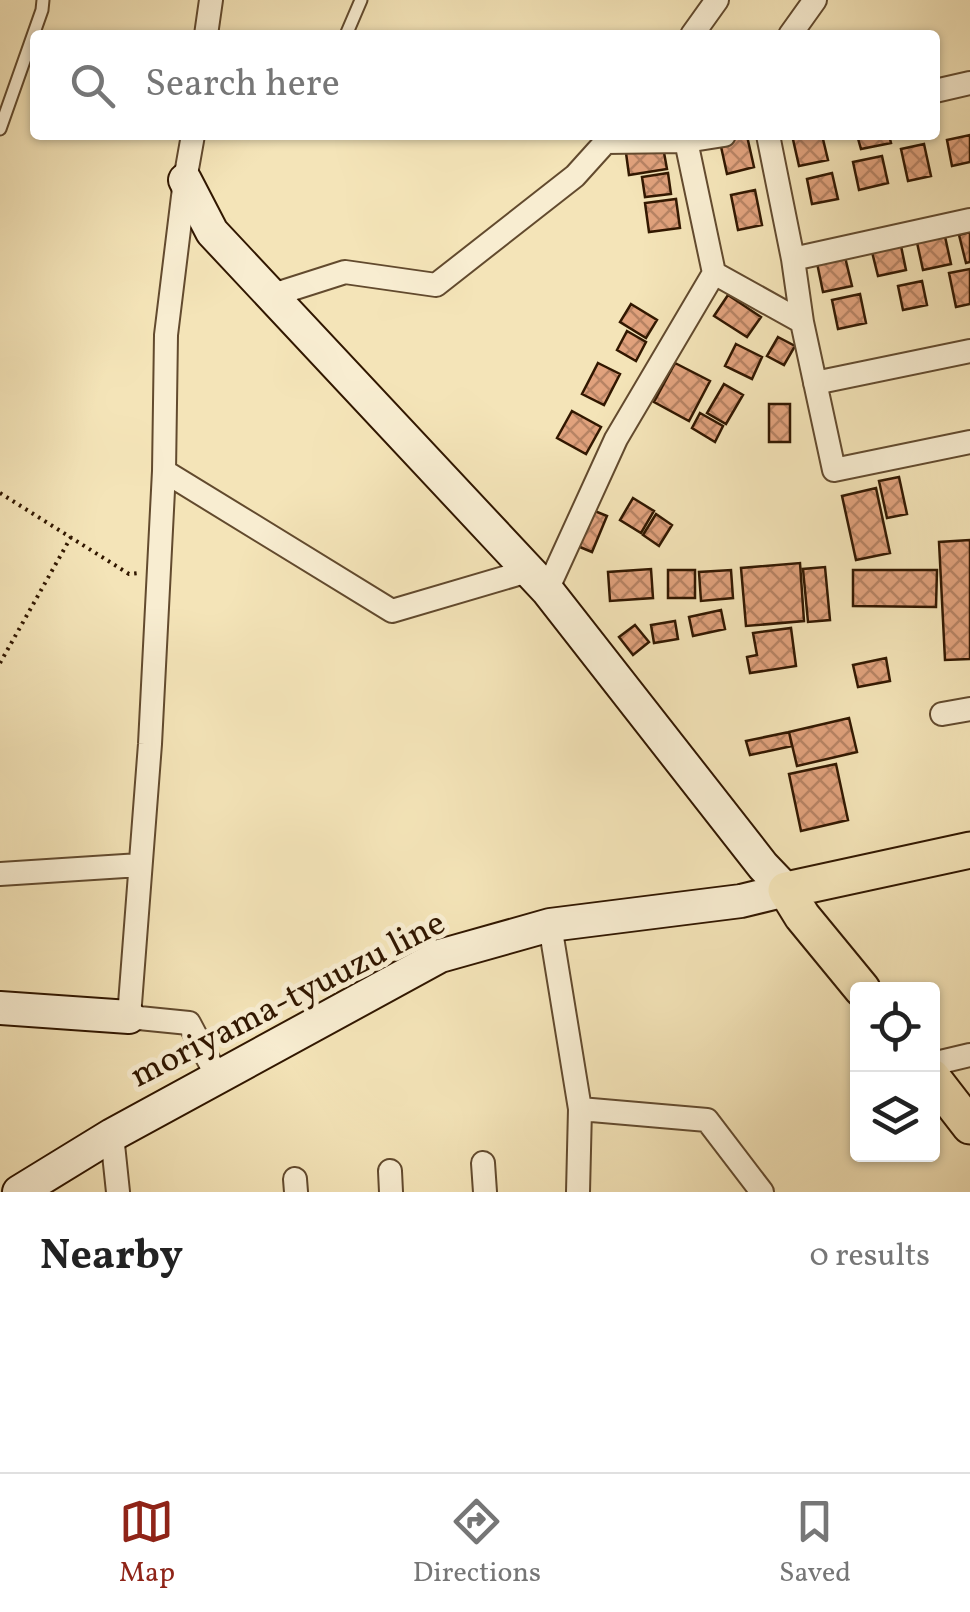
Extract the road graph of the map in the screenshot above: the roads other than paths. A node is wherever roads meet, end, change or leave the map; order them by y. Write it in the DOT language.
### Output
graph roads {
  1 [pos="43,0"];
  2 [pos="211,0"];
  3 [pos="361,0"];
  4 [pos="717,0"];
  5 [pos="815,0"];
  6 [pos="35,30"];
  7 [pos="207,30"];
  8 [pos="348,30"];
  9 [pos="696,30"];
  10 [pos="794,30"];
  11 [pos="30,44"];
  12 [pos="970,83"];
  13 [pos="940,90"];
  14 [pos="0,129"];
  15 [pos="194,140"];
  16 [pos="607,140"];
  17 [pos="660,140"];
  18 [pos="692,140"];
  19 [pos="769,140"];
  20 [pos="686,141"];
  21 [pos="185,180"];
  22 [pos="970,220"];
  23 [pos="794,259"];
  24 [pos="714,274"];
  25 [pos="273,295"];
  26 [pos="802,322"];
  27 [pos="970,352"];
  28 [pos="816,383"];
  29 [pos="970,442"];
  30 [pos="164,471"];
  31 [pos="537,581"];
  32 [pos="970,709"];
  33 [pos="942,714"];
  34 [pos="970,850"];
  35 [pos="140,865"];
  36 [pos="0,874"];
  37 [pos="786,890"];
  38 [pos="550,925"];
  39 [pos="856,982"];
  40 [pos="0,1008"];
  41 [pos="130,1018"];
  42 [pos="970,1055"];
  43 [pos="940,1062"];
  44 [pos="217,1076"];
  45 [pos="940,1087"];
  46 [pos="580,1109"];
  47 [pos="970,1126"];
  48 [pos="112,1134"];
  49 [pos="483,1163"];
  50 [pos="0,1190"];
  51 [pos="17,1192"];
  52 [pos="118,1192"];
  53 [pos="485,1192"];
  54 [pos="578,1192"];
  55 [pos="762,1192"];
  1 -- 6 [label="lane"];
  2 -- 7 [label="street"];
  3 -- 8 [label="lane"];
  4 -- 9 [label="street"];
  5 -- 10 [label="street"];
  11 -- 14 [label="lane"];
  12 -- 13 [label="street"];
  15 -- 21 [label="street"];
  16 -- 25 [label="street"];
  17 -- 20 [label="street"];
  18 -- 20 [label="street"];
  19 -- 23 [label="street"];
  20 -- 24 [label="street"];
  21 -- 25 [label="street"];
  21 -- 30 [label="street"];
  22 -- 23 [label="street"];
  23 -- 26 [label="street"];
  24 -- 26 [label="street"];
  24 -- 31 [label="street"];
  25 -- 31 [label="street"];
  26 -- 28 [label="street"];
  27 -- 28 [label="street"];
  28 -- 29 [label="street"];
  30 -- 31 [label="street"];
  30 -- 35 [label="street"];
  31 -- 37 [label="street"];
  32 -- 33 [label="street"];
  34 -- 37 [label="main road"];
  35 -- 36 [label="street"];
  35 -- 41 [label="street"];
  37 -- 38 [label="street, moriyama-tyuuzu line"];
  37 -- 39 [label="main road"];
  38 -- 44 [label="street, moriyama-tyuuzu line"];
  38 -- 46 [label="street"];
  40 -- 41 [label="street"];
  41 -- 44 [label="street"];
  42 -- 43 [label="street"];
  44 -- 48 [label="street, moriyama-tyuuzu line"];
  45 -- 47 [label="main road"];
  46 -- 54 [label="street"];
  46 -- 55 [label="street"];
  48 -- 51 [label="street, moriyama-tyuuzu line"];
  48 -- 52 [label="street"];
  49 -- 53 [label="street"];
  50 -- 51 [label="street"];
}
